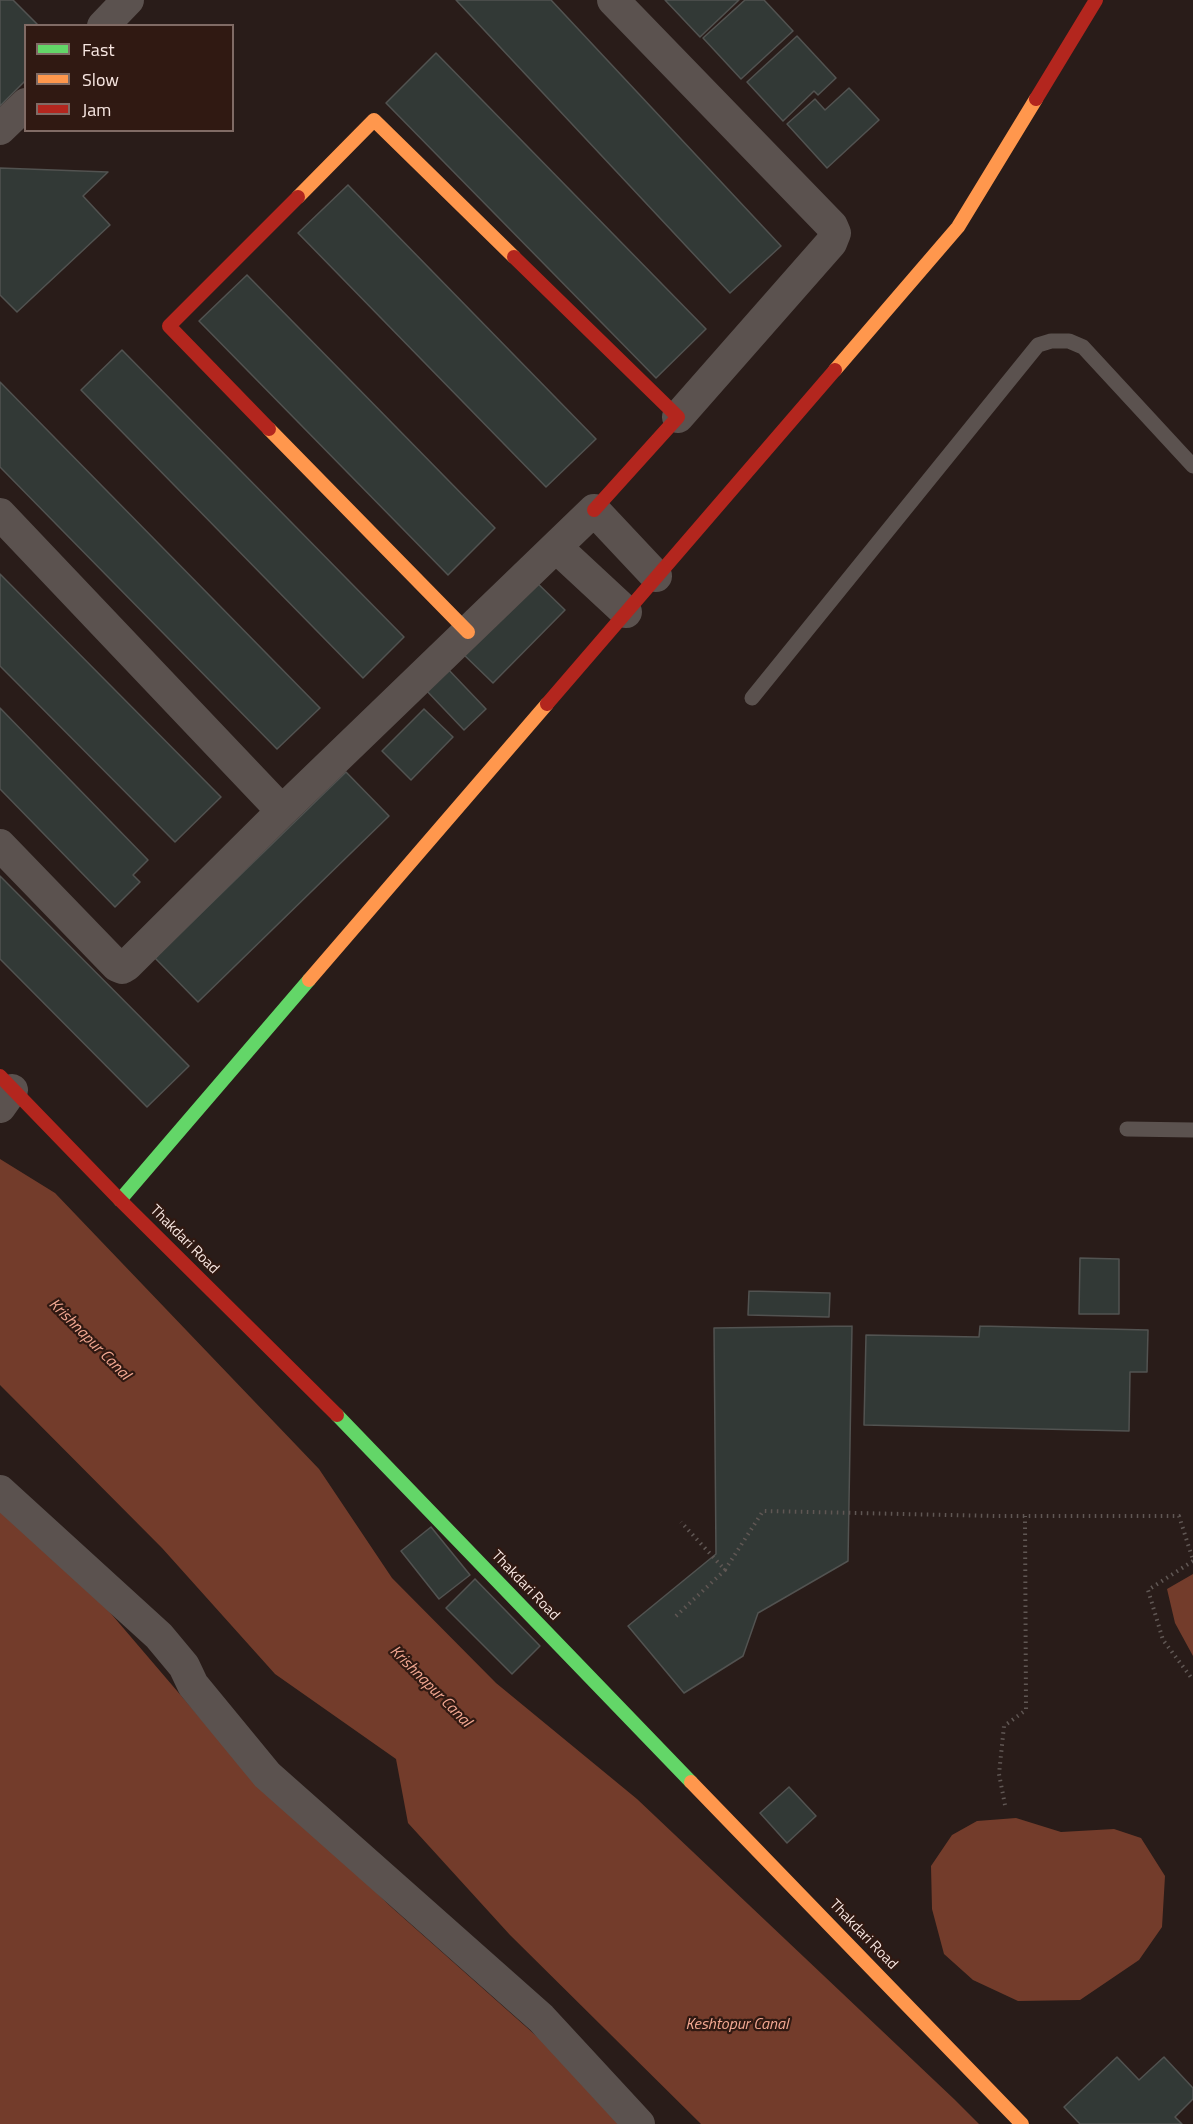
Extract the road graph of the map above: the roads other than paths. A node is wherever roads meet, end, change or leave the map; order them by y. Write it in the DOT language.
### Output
graph roads {
  1 [pos="128,0"];
  2 [pos="613,0"];
  3 [pos="1096,0"];
  4 [pos="105,24"];
  5 [pos="24,106"];
  6 [pos="0,129"];
  7 [pos="678,417"];
  8 [pos="1193,466"];
  9 [pos="594,510"];
  10 [pos="0,514"];
  11 [pos="556,547"];
  12 [pos="656,576"];
  13 [pos="626,612"];
  14 [pos="468,632"];
  15 [pos="752,698"];
  16 [pos="282,811"];
  17 [pos="0,845"];
  18 [pos="4,1091"];
  19 [pos="1127,1129"];
  20 [pos="1193,1130"];
  21 [pos="120,1200"];
  22 [pos="0,1491"];
  23 [pos="639,2124"];
  24 [pos="1022,2124"];
  1 -- 4 [label="street"];
  2 -- 7 [label="street"];
  3 -- 12 [label="street"];
  5 -- 6 [label="street"];
  7 -- 9 [label="street"];
  7 -- 14 [label="street"];
  8 -- 15 [label="lane"];
  9 -- 11 [label="street"];
  9 -- 12 [label="street"];
  10 -- 16 [label="street"];
  11 -- 13 [label="street"];
  11 -- 14 [label="street"];
  12 -- 13 [label="street"];
  13 -- 21 [label="street"];
  14 -- 16 [label="street"];
  16 -- 17 [label="street"];
  18 -- 21 [label="street, Thakdari Road"];
  19 -- 20 [label="lane"];
  21 -- 24 [label="street, Thakdari Road"];
  22 -- 23 [label="street"];
}
